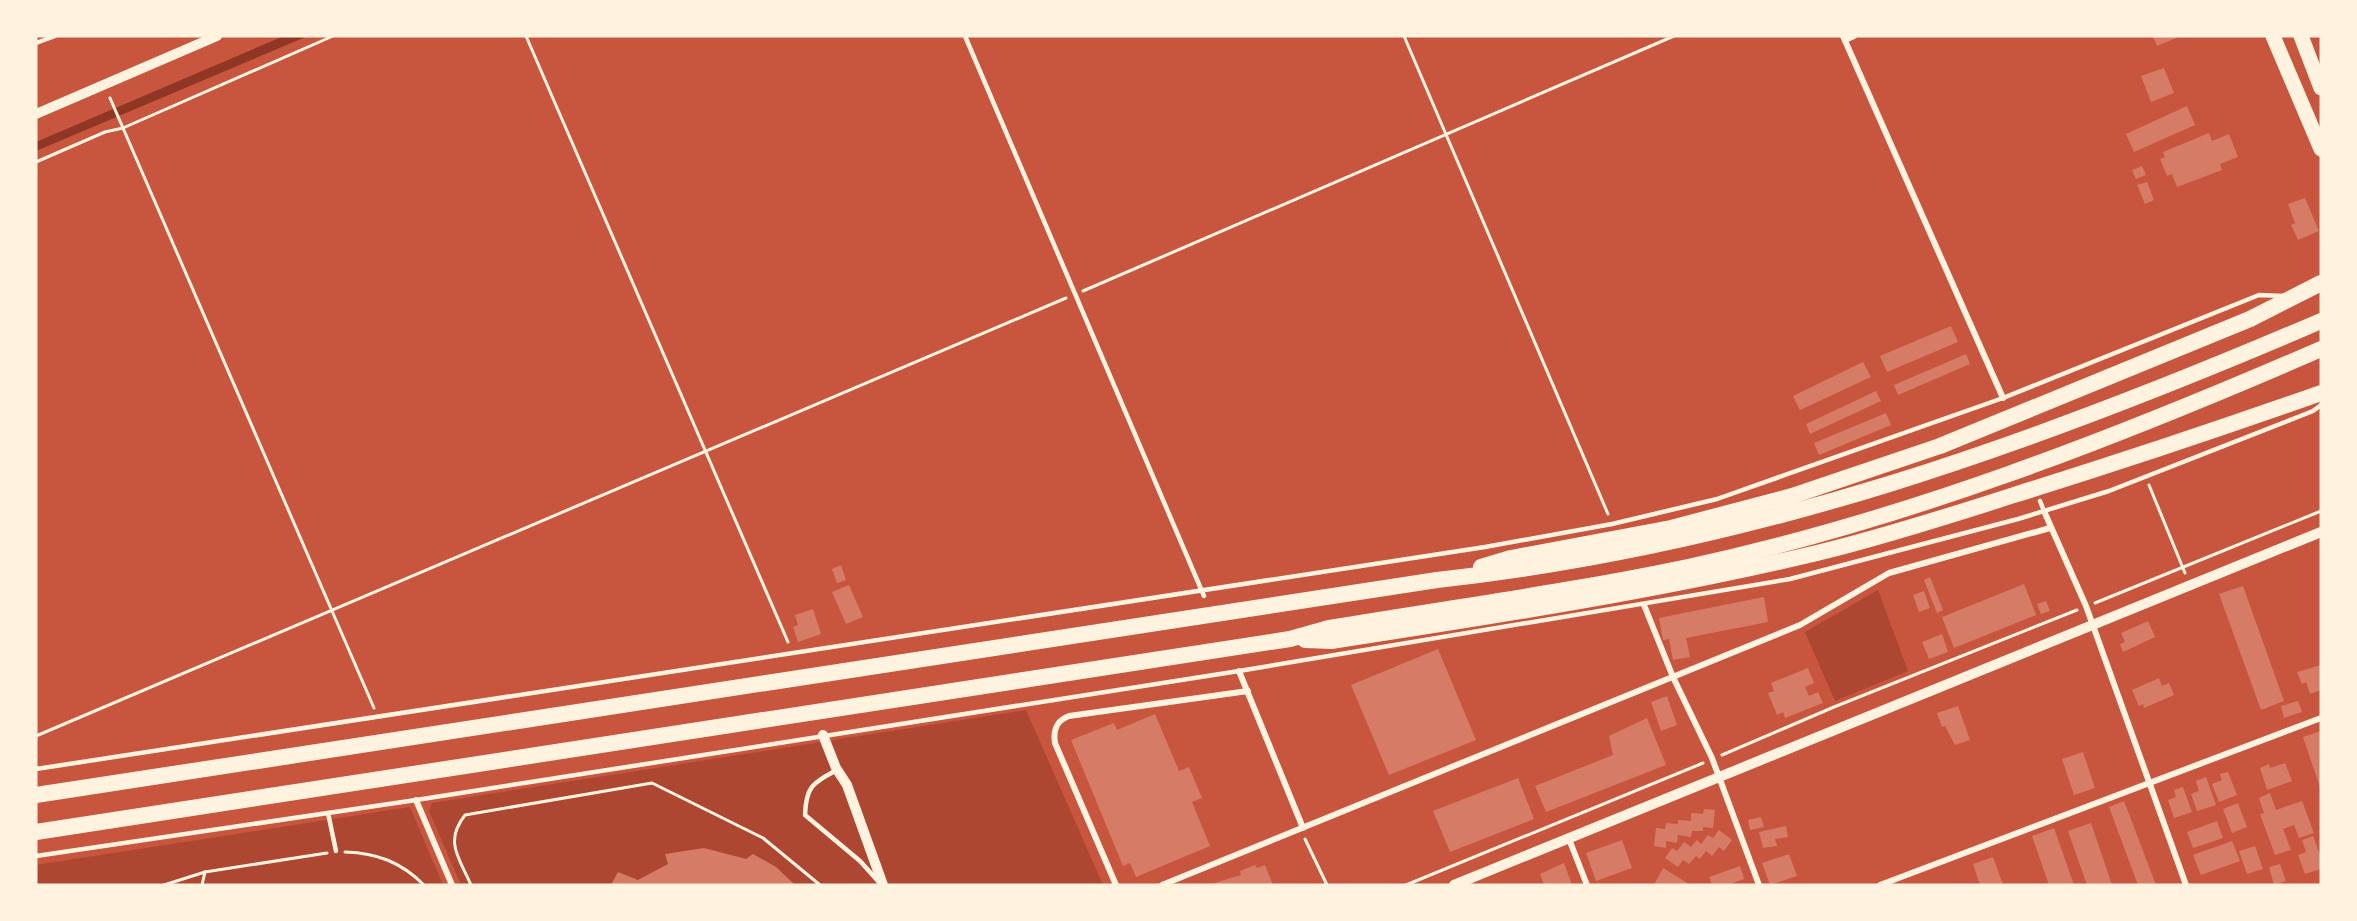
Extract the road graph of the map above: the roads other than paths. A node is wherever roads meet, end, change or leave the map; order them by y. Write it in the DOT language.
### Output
graph roads {
  1 [pos="55,36"];
  2 [pos="217,36"];
  3 [pos="965,36"];
  4 [pos="1854,36"];
  5 [pos="2273,36"];
  6 [pos="2301,36"];
  7 [pos="1844,38"];
  8 [pos="36,43"];
  9 [pos="2321,88"];
  10 [pos="36,114"];
  11 [pos="2321,149"];
  12 [pos="2321,273"];
  13 [pos="2321,283"];
  14 [pos="2321,295"];
  15 [pos="2291,296"];
  16 [pos="2250,319"];
  17 [pos="2321,321"];
  18 [pos="2321,349"];
  19 [pos="2321,393"];
  20 [pos="2002,398"];
  21 [pos="2006,405"];
  22 [pos="2321,405"];
  23 [pos="2040,501"];
  24 [pos="2044,511"];
  25 [pos="2050,528"];
  26 [pos="2321,532"];
  27 [pos="1437,580"];
  28 [pos="1201,589"];
  29 [pos="1204,596"];
  30 [pos="1644,605"];
  31 [pos="2091,626"];
  32 [pos="1290,639"];
  33 [pos="1236,663"];
  34 [pos="1239,671"];
  35 [pos="1673,677"];
  36 [pos="1248,691"];
  37 [pos="2321,718"];
  38 [pos="823,735"];
  39 [pos="36,769"];
  40 [pos="838,770"];
  41 [pos="1719,779"];
  42 [pos="2148,784"];
  43 [pos="36,795"];
  44 [pos="416,801"];
  45 [pos="328,813"];
  46 [pos="1303,828"];
  47 [pos="36,832"];
  48 [pos="1569,839"];
  49 [pos="336,851"];
  50 [pos="36,856"];
  51 [pos="1895,882"];
  52 [pos="452,885"];
  53 [pos="883,885"];
  54 [pos="1116,885"];
  55 [pos="1162,885"];
  56 [pos="1454,885"];
  57 [pos="1587,885"];
  58 [pos="1759,885"];
  59 [pos="1880,885"];
  60 [pos="2186,885"];
  1 -- 8 [label="lane"];
  2 -- 10 [label="street"];
  3 -- 28 [label="lane"];
  4 -- 7 [label="street"];
  5 -- 11 [label="main road"];
  6 -- 9 [label="main road"];
  7 -- 20 [label="street"];
  12 -- 15 [label="highway"];
  13 -- 15 [label="highway"];
  14 -- 16 [label="highway"];
  15 -- 16 [label="highway"];
  15 -- 20 [label="lane"];
  16 -- 27 [label="highway"];
  17 -- 27 [label="highway"];
  18 -- 32 [label="highway"];
  19 -- 32 [label="highway"];
  20 -- 21 [label="lane"];
  20 -- 28 [label="lane"];
  22 -- 24 [label="lane"];
  23 -- 24 [label="lane"];
  24 -- 25 [label="street"];
  24 -- 30 [label="lane"];
  25 -- 31 [label="street"];
  25 -- 35 [label="street"];
  26 -- 31 [label="street"];
  27 -- 43 [label="highway"];
  28 -- 29 [label="lane"];
  28 -- 39 [label="lane"];
  30 -- 34 [label="lane"];
  30 -- 35 [label="street"];
  31 -- 41 [label="street"];
  31 -- 42 [label="street"];
  32 -- 47 [label="highway"];
  33 -- 34 [label="lane"];
  34 -- 36 [label="street"];
  34 -- 38 [label="lane"];
  35 -- 41 [label="street"];
  35 -- 46 [label="street"];
  36 -- 46 [label="street"];
  36 -- 54 [label="street"];
  37 -- 42 [label="street"];
  38 -- 40 [label="street"];
  38 -- 44 [label="lane"];
  40 -- 53 [label="street"];
  40 -- 53 [label="lane"];
  41 -- 48 [label="street"];
  41 -- 58 [label="street"];
  42 -- 51 [label="street"];
  42 -- 60 [label="street"];
  44 -- 45 [label="lane"];
  44 -- 52 [label="street"];
  45 -- 49 [label="lane"];
  45 -- 50 [label="lane"];
  46 -- 55 [label="street"];
  48 -- 56 [label="street"];
  48 -- 57 [label="street"];
  51 -- 59 [label="street"];
}
